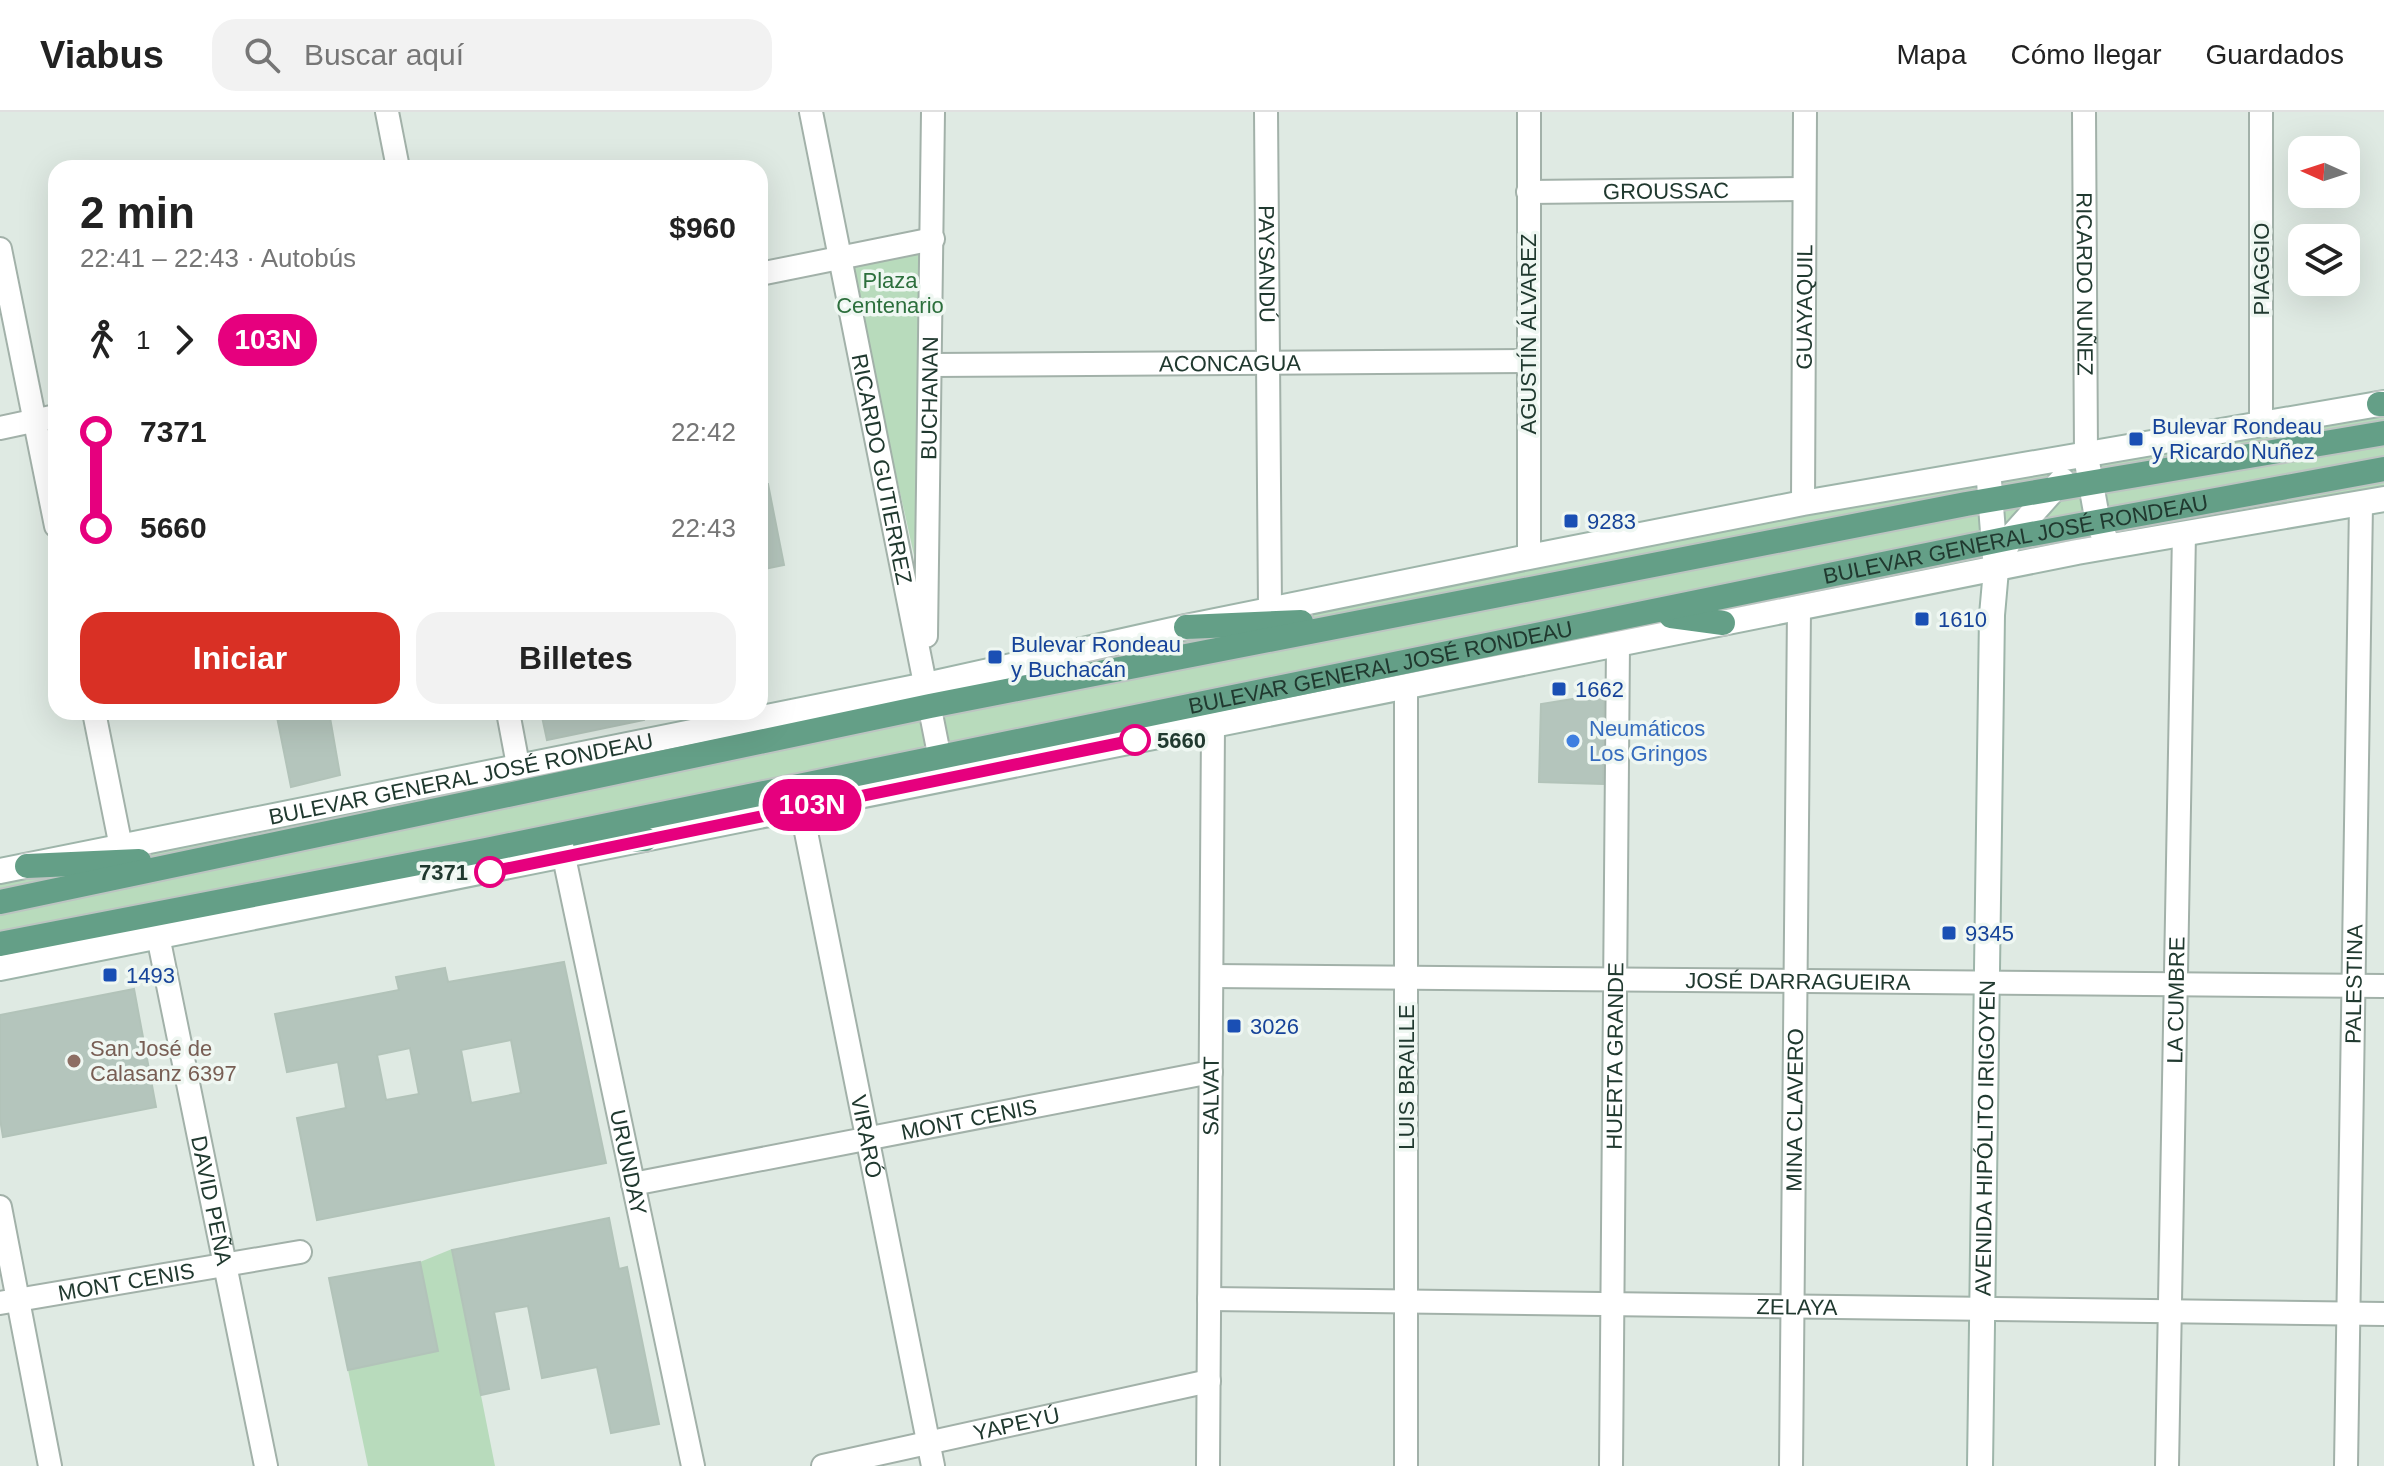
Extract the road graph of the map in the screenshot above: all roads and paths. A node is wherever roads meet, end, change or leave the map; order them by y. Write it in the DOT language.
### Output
graph roads {
  1 [pos="387,112"];
  2 [pos="811,112"];
  3 [pos="933,112"];
  4 [pos="1266,112"];
  5 [pos="1529,112"];
  6 [pos="1805,112"];
  7 [pos="2084,112"];
  8 [pos="2261,112"];
  9 [pos="396,160"];
  10 [pos="1804,189"];
  11 [pos="1528,192"];
  12 [pos="933,239"];
  13 [pos="0,249"];
  14 [pos="842,257"];
  15 [pos="768,272"];
  16 [pos="1528,361"];
  17 [pos="1268,364"];
  18 [pos="932,365"];
  19 [pos="2382,403"];
  20 [pos="45,418"];
  21 [pos="2261,425"];
  22 [pos="0,428"];
  23 [pos="2384,433"];
  24 [pos="48,447"];
  25 [pos="2086,455"];
  26 [pos="2384,469"];
  27 [pos="1988,472"];
  28 [pos="2091,485"];
  29 [pos="2051,492"];
  30 [pos="1990,500"];
  31 [pos="2372,501"];
  32 [pos="1803,503"];
  33 [pos="2098,523"];
  34 [pos="2184,533"];
  35 [pos="2002,540"];
  36 [pos="2109,546"];
  37 [pos="1529,557"];
  38 [pos="1996,570"];
  39 [pos="916,596"];
  40 [pos="1270,609"];
  41 [pos="1799,609"];
  42 [pos="1649,613"];
  43 [pos="1379,619"];
  44 [pos="1723,623"];
  45 [pos="1186,627"];
  46 [pos="1618,644"];
  47 [pos="1406,687"];
  48 [pos="928,696"];
  49 [pos="96,720"];
  50 [pos="510,720"];
  51 [pos="1213,725"];
  52 [pos="518,765"];
  53 [pos="942,768"];
  54 [pos="801,807"];
  55 [pos="645,839"];
  56 [pos="121,847"];
  57 [pos="486,850"];
  58 [pos="564,857"];
  59 [pos="209,858"];
  60 [pos="27,866"];
  61 [pos="0,871"];
  62 [pos="0,902"];
  63 [pos="158,936"];
  64 [pos="0,944"];
  65 [pos="0,968"];
  66 [pos="1212,976"];
  67 [pos="1406,977"];
  68 [pos="1615,979"];
  69 [pos="1795,981"];
  70 [pos="1988,983"];
  71 [pos="2176,984"];
  72 [pos="2353,985"];
  73 [pos="2384,986"];
  74 [pos="1211,1072"];
  75 [pos="869,1137"];
  76 [pos="633,1184"];
  77 [pos="0,1207"];
  78 [pos="300,1252"];
  79 [pos="224,1264"];
  80 [pos="1209,1299"];
  81 [pos="9,1301"];
  82 [pos="1406,1301"];
  83 [pos="1612,1304"];
  84 [pos="1793,1306"];
  85 [pos="1982,1309"];
  86 [pos="2170,1311"];
  87 [pos="2348,1313"];
  88 [pos="2384,1314"];
  89 [pos="1209,1381"];
  90 [pos="929,1443"];
  91 [pos="50,1466"];
  92 [pos="266,1466"];
  93 [pos="693,1466"];
  94 [pos="823,1466"];
  95 [pos="933,1466"];
  96 [pos="1208,1466"];
  97 [pos="1406,1466"];
  98 [pos="1611,1466"];
  99 [pos="1791,1466"];
  100 [pos="1980,1466"];
  101 [pos="2167,1466"];
  102 [pos="2346,1466"];
  1 -- 9 [label="street"];
  2 -- 14 [label="street, RICARDO GUTIERREZ"];
  3 -- 12 [label="street, BUCHANAN"];
  4 -- 17 [label="street, PAYSANDÚ"];
  5 -- 11 [label="street, AGUSTÍN ÁLVAREZ"];
  6 -- 10 [label="street, GUAYAQUIL"];
  7 -- 25 [label="street, RICARDO NUÑEZ"];
  8 -- 21 [label="street, PIAGGIO"];
  10 -- 11 [label="street, GROUSSAC"];
  10 -- 32 [label="street, GUAYAQUIL"];
  11 -- 16 [label="street, AGUSTÍN ÁLVAREZ"];
  12 -- 14 [label="street"];
  12 -- 18 [label="street, BUCHANAN"];
  13 -- 20 [label="street"];
  14 -- 15 [label="street"];
  14 -- 39 [label="street, RICARDO GUTIERREZ"];
  16 -- 17 [label="street, ACONCAGUA"];
  16 -- 37 [label="street, AGUSTÍN ÁLVAREZ"];
  17 -- 18 [label="street, ACONCAGUA"];
  17 -- 40 [label="street, PAYSANDÚ"];
  18 -- 39 [label="street, BUCHANAN"];
  19 -- 21 [label="main road, BULEVAR GENERAL JOSÉ RONDEAU"];
  20 -- 22 [label="street"];
  20 -- 24 [label="street"];
  21 -- 25 [label="main road, BULEVAR GENERAL JOSÉ RONDEAU"];
  23 -- 28 [label="main road, BULEVAR GENERAL JOSÉ RONDEAU"];
  25 -- 27 [label="main road, BULEVAR GENERAL JOSÉ RONDEAU"];
  25 -- 28 [label="main road"];
  25 -- 29 [label="main road"];
  26 -- 33 [label="main road, BULEVAR GENERAL JOSÉ RONDEAU"];
  27 -- 30 [label="main road"];
  27 -- 32 [label="main road, BULEVAR GENERAL JOSÉ RONDEAU"];
  28 -- 29 [label="main road, BULEVAR GENERAL JOSÉ RONDEAU"];
  28 -- 33 [label="main road"];
  29 -- 30 [label="main road, BULEVAR GENERAL JOSÉ RONDEAU"];
  29 -- 35 [label="main road"];
  30 -- 35 [label="main road"];
  30 -- 43 [label="main road, BULEVAR GENERAL JOSÉ RONDEAU"];
  31 -- 34 [label="main road, BULEVAR GENERAL JOSÉ RONDEAU"];
  31 -- 72 [label="street, PALESTINA"];
  32 -- 37 [label="main road, BULEVAR GENERAL JOSÉ RONDEAU"];
  33 -- 35 [label="main road, BULEVAR GENERAL JOSÉ RONDEAU"];
  33 -- 36 [label="main road"];
  34 -- 36 [label="main road, BULEVAR GENERAL JOSÉ RONDEAU"];
  34 -- 71 [label="street, LA CUMBRE"];
  35 -- 38 [label="main road, AVENIDA HIPÓLITO IRIGOYEN"];
  35 -- 42 [label="main road, BULEVAR GENERAL JOSÉ RONDEAU"];
  36 -- 38 [label="main road, BULEVAR GENERAL JOSÉ RONDEAU"];
  37 -- 40 [label="main road, BULEVAR GENERAL JOSÉ RONDEAU"];
  38 -- 41 [label="main road, BULEVAR GENERAL JOSÉ RONDEAU"];
  38 -- 70 [label="main road, AVENIDA HIPÓLITO IRIGOYEN"];
  39 -- 48 [label="street, RICARDO GUTIERREZ"];
  40 -- 45 [label="main road, BULEVAR GENERAL JOSÉ RONDEAU"];
  41 -- 44 [label="main road, BULEVAR GENERAL JOSÉ RONDEAU"];
  41 -- 69 [label="street, MINA CLAVERO"];
  42 -- 44 [label="main road"];
  42 -- 53 [label="main road, BULEVAR GENERAL JOSÉ RONDEAU"];
  43 -- 45 [label="main road"];
  43 -- 48 [label="main road, BULEVAR GENERAL JOSÉ RONDEAU"];
  44 -- 46 [label="main road, BULEVAR GENERAL JOSÉ RONDEAU"];
  45 -- 48 [label="main road, BULEVAR GENERAL JOSÉ RONDEAU"];
  46 -- 47 [label="main road, BULEVAR GENERAL JOSÉ RONDEAU"];
  46 -- 68 [label="street, HUERTA GRANDE"];
  47 -- 51 [label="main road, BULEVAR GENERAL JOSÉ RONDEAU"];
  47 -- 67 [label="street, LUIS BRAILLE"];
  48 -- 52 [label="main road, BULEVAR GENERAL JOSÉ RONDEAU"];
  48 -- 53 [label="street, RICARDO GUTIERREZ"];
  48 -- 59 [label="main road, BULEVAR GENERAL JOSÉ RONDEAU"];
  49 -- 56 [label="street"];
  50 -- 52 [label="street"];
  51 -- 53 [label="main road, BULEVAR GENERAL JOSÉ RONDEAU"];
  51 -- 66 [label="street, SALVAT"];
  52 -- 56 [label="main road, BULEVAR GENERAL JOSÉ RONDEAU"];
  53 -- 54 [label="main road, BULEVAR GENERAL JOSÉ RONDEAU"];
  53 -- 57 [label="main road, BULEVAR GENERAL JOSÉ RONDEAU"];
  54 -- 55 [label="main road, BULEVAR GENERAL JOSÉ RONDEAU"];
  54 -- 75 [label="street, VIRARÓ"];
  55 -- 57 [label="main road"];
  55 -- 58 [label="main road, BULEVAR GENERAL JOSÉ RONDEAU"];
  56 -- 60 [label="main road, BULEVAR GENERAL JOSÉ RONDEAU"];
  57 -- 64 [label="main road, BULEVAR GENERAL JOSÉ RONDEAU"];
  58 -- 63 [label="main road, BULEVAR GENERAL JOSÉ RONDEAU"];
  58 -- 76 [label="street, URUNDAY"];
  59 -- 60 [label="main road"];
  59 -- 62 [label="main road, BULEVAR GENERAL JOSÉ RONDEAU"];
  60 -- 61 [label="main road, BULEVAR GENERAL JOSÉ RONDEAU"];
  63 -- 65 [label="main road, BULEVAR GENERAL JOSÉ RONDEAU"];
  63 -- 79 [label="street, DAVID PEÑA"];
  66 -- 67 [label="street, JOSÉ DARRAGUEIRA"];
  66 -- 74 [label="street, SALVAT"];
  67 -- 68 [label="street, JOSÉ DARRAGUEIRA"];
  67 -- 82 [label="street, LUIS BRAILLE"];
  68 -- 69 [label="street, JOSÉ DARRAGUEIRA"];
  68 -- 83 [label="street, HUERTA GRANDE"];
  69 -- 70 [label="street, JOSÉ DARRAGUEIRA"];
  69 -- 84 [label="street, MINA CLAVERO"];
  70 -- 71 [label="street, JOSÉ DARRAGUEIRA"];
  70 -- 85 [label="main road, AVENIDA HIPÓLITO IRIGOYEN"];
  71 -- 72 [label="street, JOSÉ DARRAGUEIRA"];
  71 -- 86 [label="street, LA CUMBRE"];
  72 -- 73 [label="street, JOSÉ DARRAGUEIRA"];
  72 -- 87 [label="street, PALESTINA"];
  74 -- 75 [label="street, MONT CENIS"];
  74 -- 80 [label="street, SALVAT"];
  75 -- 76 [label="street, MONT CENIS"];
  75 -- 90 [label="street, VIRARÓ"];
  76 -- 93 [label="street, URUNDAY"];
  77 -- 81 [label="street"];
  78 -- 79 [label="street, MONT CENIS"];
  79 -- 81 [label="street, MONT CENIS"];
  79 -- 92 [label="street, DAVID PEÑA"];
  80 -- 82 [label="street, ZELAYA"];
  80 -- 89 [label="street, SALVAT"];
  81 -- 91 [label="street"];
  82 -- 83 [label="street, ZELAYA"];
  82 -- 97 [label="street, LUIS BRAILLE"];
  83 -- 84 [label="street, ZELAYA"];
  83 -- 98 [label="street, HUERTA GRANDE"];
  84 -- 85 [label="street, ZELAYA"];
  84 -- 99 [label="street, MINA CLAVERO"];
  85 -- 86 [label="street, ZELAYA"];
  85 -- 100 [label="main road, AVENIDA HIPÓLITO IRIGOYEN"];
  86 -- 87 [label="street, ZELAYA"];
  86 -- 101 [label="street, LA CUMBRE"];
  87 -- 88 [label="street, ZELAYA"];
  87 -- 102 [label="street, PALESTINA"];
  89 -- 90 [label="street, YAPEYÚ"];
  89 -- 96 [label="street, SALVAT"];
  90 -- 94 [label="street, YAPEYÚ"];
  90 -- 95 [label="street, VIRARÓ"];
}
